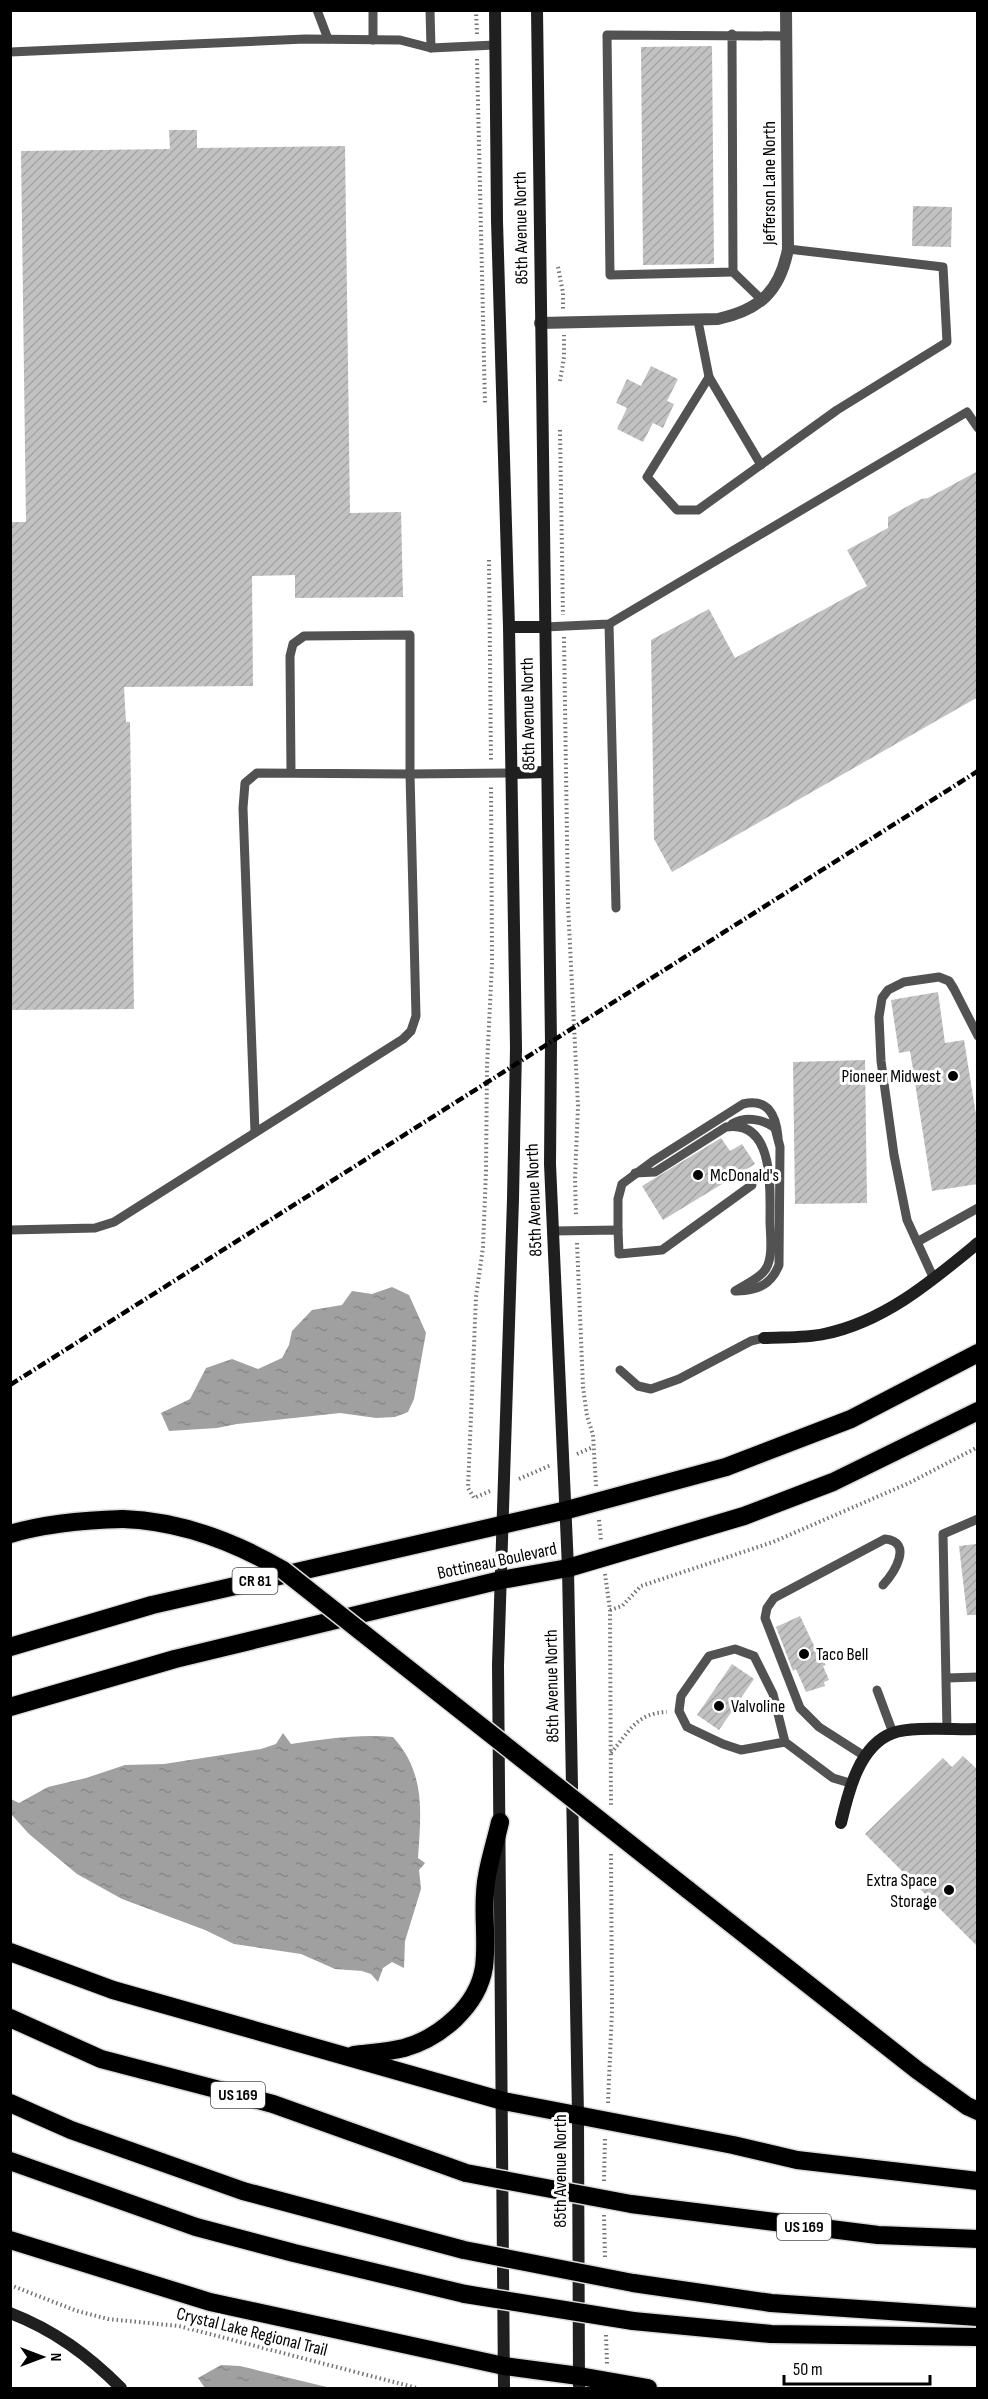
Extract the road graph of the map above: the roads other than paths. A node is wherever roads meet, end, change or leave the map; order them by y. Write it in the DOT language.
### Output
graph roads {
  1 [pos="317,10"];
  2 [pos="373,10"];
  3 [pos="430,10"];
  4 [pos="495,10"];
  5 [pos="537,10"];
  6 [pos="786,10"];
  7 [pos="732,34"];
  8 [pos="786,36"];
  9 [pos="328,39"];
  10 [pos="373,40"];
  11 [pos="495,45"];
  12 [pos="430,48"];
  13 [pos="10,52"];
  14 [pos="788,249"];
  15 [pos="734,272"];
  16 [pos="762,300"];
  17 [pos="698,321"];
  18 [pos="540,323"];
  19 [pos="709,377"];
  20 [pos="978,428"];
  21 [pos="761,465"];
  22 [pos="609,624"];
  23 [pos="510,627"];
  24 [pos="545,627"];
  25 [pos="547,771"];
  26 [pos="291,773"];
  27 [pos="512,773"];
  28 [pos="410,774"];
  29 [pos="616,909"];
  30 [pos="978,1036"];
  31 [pos="726,1127"];
  32 [pos="255,1132"];
  33 [pos="778,1137"];
  34 [pos="635,1173"];
  35 [pos="752,1185"];
  36 [pos="978,1208"];
  37 [pos="10,1230"];
  38 [pos="618,1230"];
  39 [pos="553,1231"];
  40 [pos="917,1242"];
  41 [pos="978,1243"];
  42 [pos="934,1279"];
  43 [pos="764,1338"];
  44 [pos="978,1353"];
  45 [pos="620,1370"];
  46 [pos="978,1411"];
  47 [pos="567,1510"];
  48 [pos="978,1519"];
  49 [pos="502,1523"];
  50 [pos="10,1534"];
  51 [pos="568,1568"];
  52 [pos="501,1580"];
  53 [pos="883,1586"];
  54 [pos="10,1647"];
  55 [pos="978,1677"];
  56 [pos="947,1678"];
  57 [pos="877,1690"];
  58 [pos="10,1707"];
  59 [pos="978,1729"];
  60 [pos="947,1730"];
  61 [pos="893,1733"];
  62 [pos="785,1742"];
  63 [pos="866,1757"];
  64 [pos="850,1783"];
  65 [pos="500,1822"];
  66 [pos="841,1823"];
  67 [pos="10,1952"];
  68 [pos="10,2018"];
  69 [pos="345,2056"];
  70 [pos="503,2101"];
  71 [pos="10,2103"];
  72 [pos="978,2110"];
  73 [pos="578,2116"];
  74 [pos="10,2161"];
  75 [pos="978,2181"];
  76 [pos="978,2239"];
  77 [pos="10,2240"];
  78 [pos="10,2313"];
  79 [pos="978,2317"];
  80 [pos="978,2337"];
  81 [pos="504,2366"];
  82 [pos="579,2382"];
  83 [pos="121,2388"];
  84 [pos="504,2388"];
  85 [pos="648,2388"];
  1 -- 9 [label="lane"];
  2 -- 10 [label="lane"];
  3 -- 12 [label="lane"];
  4 -- 11 [label="main road, 85th Avenue North"];
  5 -- 18 [label="main road, 85th Avenue North"];
  6 -- 8 [label="street, Jefferson Lane North"];
  7 -- 8 [label="lane"];
  7 -- 15 [label="lane"];
  7 -- 15 [label="lane"];
  8 -- 14 [label="street, Jefferson Lane North"];
  9 -- 10 [label="lane"];
  9 -- 13 [label="lane"];
  10 -- 12 [label="lane"];
  11 -- 12 [label="lane"];
  11 -- 23 [label="main road, 85th Avenue North"];
  14 -- 16 [label="street, Jefferson Lane North"];
  14 -- 21 [label="lane"];
  15 -- 16 [label="lane"];
  16 -- 17 [label="street, Jefferson Lane North"];
  17 -- 18 [label="street, Jefferson Lane North"];
  17 -- 19 [label="lane"];
  18 -- 24 [label="main road, 85th Avenue North"];
  19 -- 21 [label="lane"];
  19 -- 21 [label="lane"];
  20 -- 22 [label="lane"];
  22 -- 24 [label="lane"];
  22 -- 29 [label="lane"];
  23 -- 24 [label="main road"];
  23 -- 27 [label="main road, 85th Avenue North"];
  24 -- 25 [label="main road, 85th Avenue North"];
  25 -- 27 [label="main road"];
  25 -- 39 [label="main road, 85th Avenue North"];
  26 -- 28 [label="lane"];
  26 -- 28 [label="lane"];
  26 -- 32 [label="lane"];
  27 -- 28 [label="lane"];
  27 -- 49 [label="main road, 85th Avenue North"];
  28 -- 32 [label="lane"];
  30 -- 40 [label="lane"];
  31 -- 33 [label="lane"];
  31 -- 33 [label="lane"];
  31 -- 34 [label="lane"];
  32 -- 37 [label="lane"];
  33 -- 34 [label="lane"];
  34 -- 38 [label="lane"];
  35 -- 38 [label="lane"];
  36 -- 40 [label="lane"];
  38 -- 39 [label="lane"];
  39 -- 47 [label="main road, 85th Avenue North"];
  40 -- 42 [label="lane"];
  41 -- 42 [label="main road"];
  42 -- 43 [label="main road"];
  43 -- 45 [label="lane"];
  44 -- 47 [label="highway, Bottineau Boulevard / CR 81"];
  46 -- 51 [label="highway, Bottineau Boulevard"];
  47 -- 49 [label="highway, Bottineau Boulevard / CR 81"];
  47 -- 51 [label="main road, 85th Avenue North"];
  48 -- 56 [label="lane"];
  49 -- 52 [label="main road, 85th Avenue North"];
  49 -- 54 [label="highway, Bottineau Boulevard / CR 81"];
  50 -- 72 [label="highway, bridge"];
  51 -- 52 [label="highway, Bottineau Boulevard"];
  51 -- 73 [label="main road, 85th Avenue North"];
  52 -- 58 [label="highway, Bottineau Boulevard"];
  52 -- 65 [label="main road, 85th Avenue North"];
  53 -- 63 [label="lane"];
  55 -- 56 [label="lane"];
  56 -- 60 [label="lane"];
  57 -- 61 [label="lane"];
  59 -- 60 [label="main road"];
  60 -- 61 [label="main road"];
  61 -- 63 [label="main road"];
  62 -- 62 [label="lane"];
  62 -- 64 [label="lane"];
  63 -- 64 [label="main road"];
  64 -- 66 [label="main road"];
  65 -- 69 [label="highway"];
  65 -- 70 [label="main road, 85th Avenue North"];
  67 -- 69 [label="highway"];
  68 -- 76 [label="highway, US 169, bridge"];
  69 -- 70 [label="highway"];
  70 -- 73 [label="highway"];
  70 -- 81 [label="main road, 85th Avenue North"];
  71 -- 79 [label="highway, bridge"];
  73 -- 75 [label="highway"];
  73 -- 82 [label="main road, 85th Avenue North"];
  74 -- 80 [label="highway, bridge"];
  77 -- 81 [label="highway"];
  78 -- 83 [label="main road"];
  81 -- 82 [label="highway"];
  81 -- 84 [label="main road, 85th Avenue North"];
  82 -- 85 [label="highway"];
}
